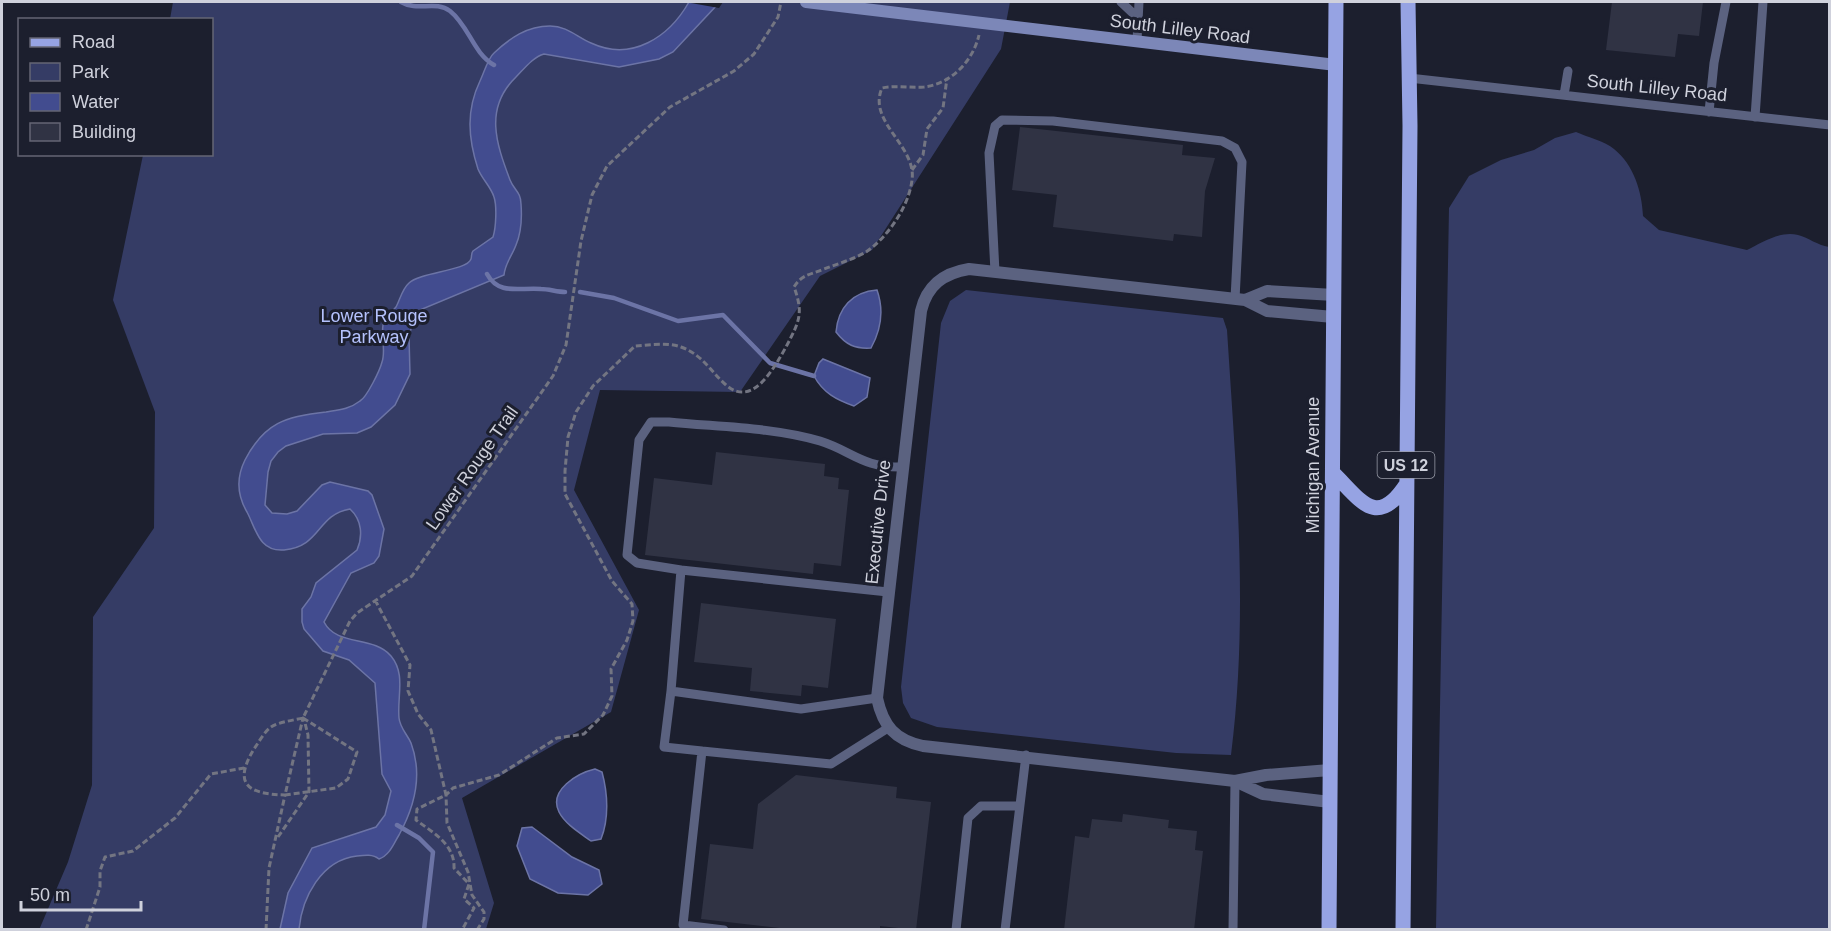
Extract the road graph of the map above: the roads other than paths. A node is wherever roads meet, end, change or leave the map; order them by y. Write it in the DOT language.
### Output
graph roads {
  1 [pos="806,2"];
  2 [pos="1121,2"];
  3 [pos="1139,2"];
  4 [pos="1336,2"];
  5 [pos="1408,2"];
  6 [pos="1726,2"];
  7 [pos="1764,2"];
  8 [pos="1138,18"];
  9 [pos="1137,41"];
  10 [pos="1336,65"];
  11 [pos="1568,70"];
  12 [pos="1409,78"];
  13 [pos="1564,95"];
  14 [pos="1709,112"];
  15 [pos="1755,117"];
  16 [pos="1830,125"];
  17 [pos="995,272"];
  18 [pos="1334,294"];
  19 [pos="1240,300"];
  20 [pos="1333,317"];
  21 [pos="902,467"];
  22 [pos="1333,473"];
  23 [pos="1406,485"];
  24 [pos="681,570"];
  25 [pos="888,592"];
  26 [pos="671,691"];
  27 [pos="877,698"];
  28 [pos="888,728"];
  29 [pos="702,751"];
  30 [pos="1026,755"];
  31 [pos="1330,770"];
  32 [pos="1235,781"];
  33 [pos="1330,802"];
  34 [pos="1019,806"];
  35 [pos="724,930"];
  36 [pos="956,930"];
  37 [pos="1005,930"];
  38 [pos="1233,930"];
  39 [pos="1329,930"];
  40 [pos="1403,930"];
  1 -- 9 [label="street, South Lilley Road"];
  2 -- 8 [label="lane"];
  3 -- 8 [label="lane"];
  4 -- 10 [label="main road, Michigan Avenue"];
  5 -- 12 [label="main road, US 12"];
  6 -- 14 [label="lane"];
  7 -- 15 [label="lane"];
  8 -- 9 [label="lane"];
  9 -- 10 [label="street, South Lilley Road"];
  10 -- 18 [label="main road, Michigan Avenue"];
  11 -- 13 [label="lane"];
  12 -- 13 [label="lane, South Lilley Road"];
  12 -- 23 [label="main road, US 12"];
  13 -- 14 [label="lane, South Lilley Road"];
  14 -- 15 [label="lane, South Lilley Road"];
  15 -- 16 [label="lane, South Lilley Road"];
  17 -- 19 [label="street, Executive Drive"];
  17 -- 19 [label="lane"];
  17 -- 21 [label="street, Executive Drive"];
  18 -- 19 [label="street, Executive Drive"];
  18 -- 20 [label="main road, Michigan Avenue"];
  19 -- 20 [label="street, Executive Drive"];
  20 -- 22 [label="main road, Michigan Avenue"];
  21 -- 24 [label="lane"];
  21 -- 25 [label="street, Executive Drive"];
  22 -- 23 [label="main road"];
  22 -- 31 [label="main road, Michigan Avenue"];
  23 -- 40 [label="main road, US 12"];
  24 -- 25 [label="lane"];
  24 -- 26 [label="lane"];
  25 -- 27 [label="street, Executive Drive"];
  26 -- 27 [label="lane"];
  26 -- 29 [label="lane"];
  27 -- 28 [label="street, Executive Drive"];
  28 -- 29 [label="lane"];
  28 -- 30 [label="street"];
  29 -- 35 [label="lane"];
  30 -- 32 [label="street"];
  30 -- 34 [label="lane"];
  31 -- 32 [label="street"];
  31 -- 33 [label="main road, Michigan Avenue"];
  32 -- 33 [label="street"];
  32 -- 38 [label="lane"];
  33 -- 39 [label="main road, Michigan Avenue"];
  34 -- 36 [label="lane"];
  34 -- 37 [label="lane"];
}
